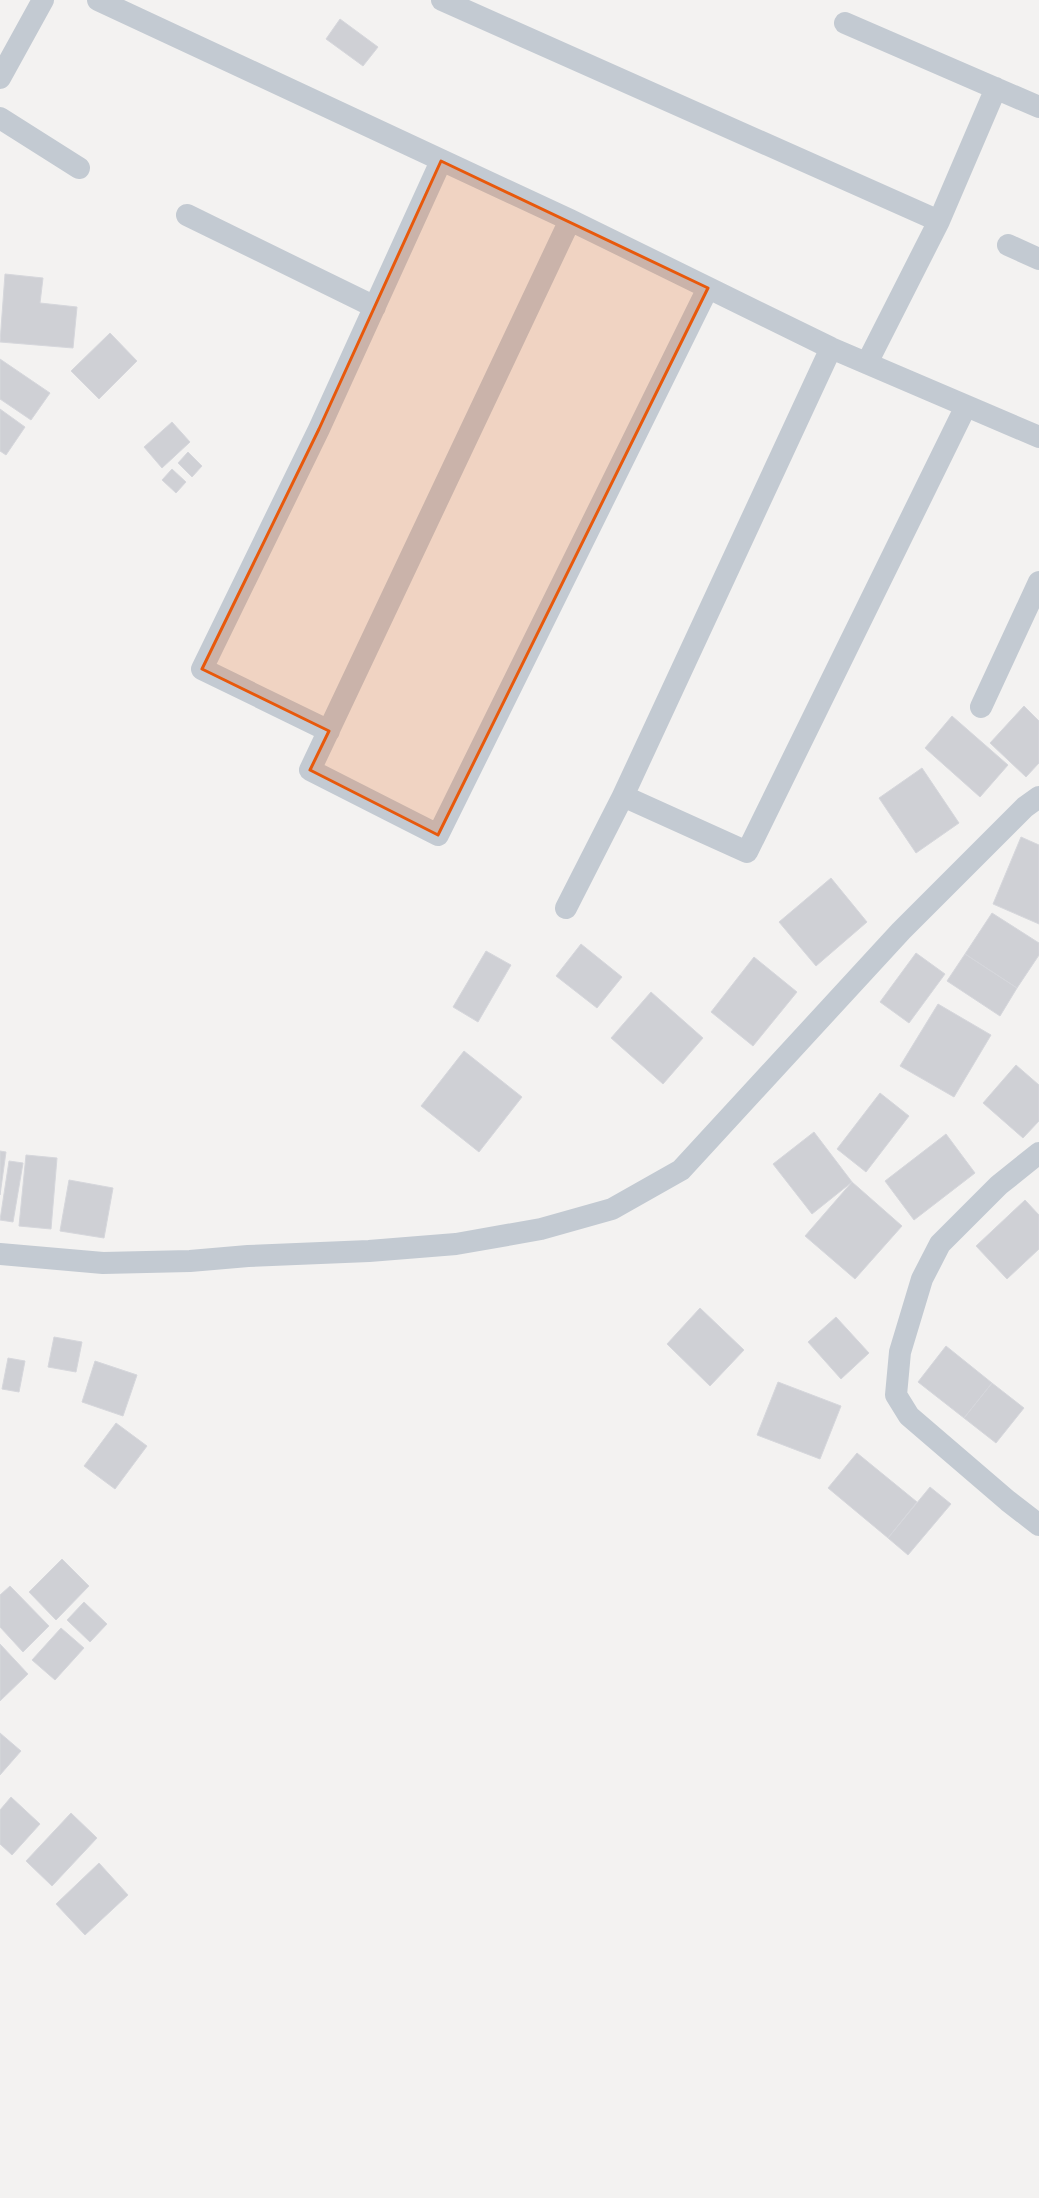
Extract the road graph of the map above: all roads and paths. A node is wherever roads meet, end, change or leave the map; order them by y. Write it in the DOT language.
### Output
graph roads {
  1 [pos="44,0"];
  2 [pos="98,0"];
  3 [pos="442,0"];
  4 [pos="845,23"];
  5 [pos="0,78"];
  6 [pos="996,88"];
  7 [pos="1039,107"];
  8 [pos="0,118"];
  9 [pos="441,161"];
  10 [pos="79,168"];
  11 [pos="187,215"];
  12 [pos="570,220"];
  13 [pos="938,221"];
  14 [pos="1008,245"];
  15 [pos="1039,259"];
  16 [pos="708,288"];
  17 [pos="374,306"];
  18 [pos="831,348"];
  19 [pos="867,364"];
  20 [pos="966,406"];
  21 [pos="1039,437"];
  22 [pos="1039,582"];
  23 [pos="981,707"];
  24 [pos="329,731"];
  25 [pos="623,796"];
  26 [pos="1039,796"];
  27 [pos="566,908"];
  28 [pos="1039,1153"];
  29 [pos="0,1254"];
  30 [pos="1039,1525"];
  1 -- 5 [label="street"];
  2 -- 9 [label="street"];
  3 -- 13 [label="street"];
  4 -- 6 [label="street"];
  6 -- 7 [label="street"];
  6 -- 13 [label="street"];
  8 -- 10 [label="street"];
  9 -- 12 [label="street"];
  9 -- 17 [label="street"];
  11 -- 17 [label="street"];
  12 -- 16 [label="street"];
  12 -- 24 [label="street"];
  13 -- 19 [label="street"];
  14 -- 15 [label="street"];
  16 -- 18 [label="street"];
  16 -- 24 [label="street"];
  17 -- 24 [label="street"];
  18 -- 19 [label="street"];
  18 -- 25 [label="street"];
  19 -- 20 [label="street"];
  20 -- 21 [label="street"];
  20 -- 25 [label="street"];
  22 -- 23 [label="street"];
  25 -- 27 [label="street"];
  26 -- 29 [label="street"];
  28 -- 30 [label="street"];
}
